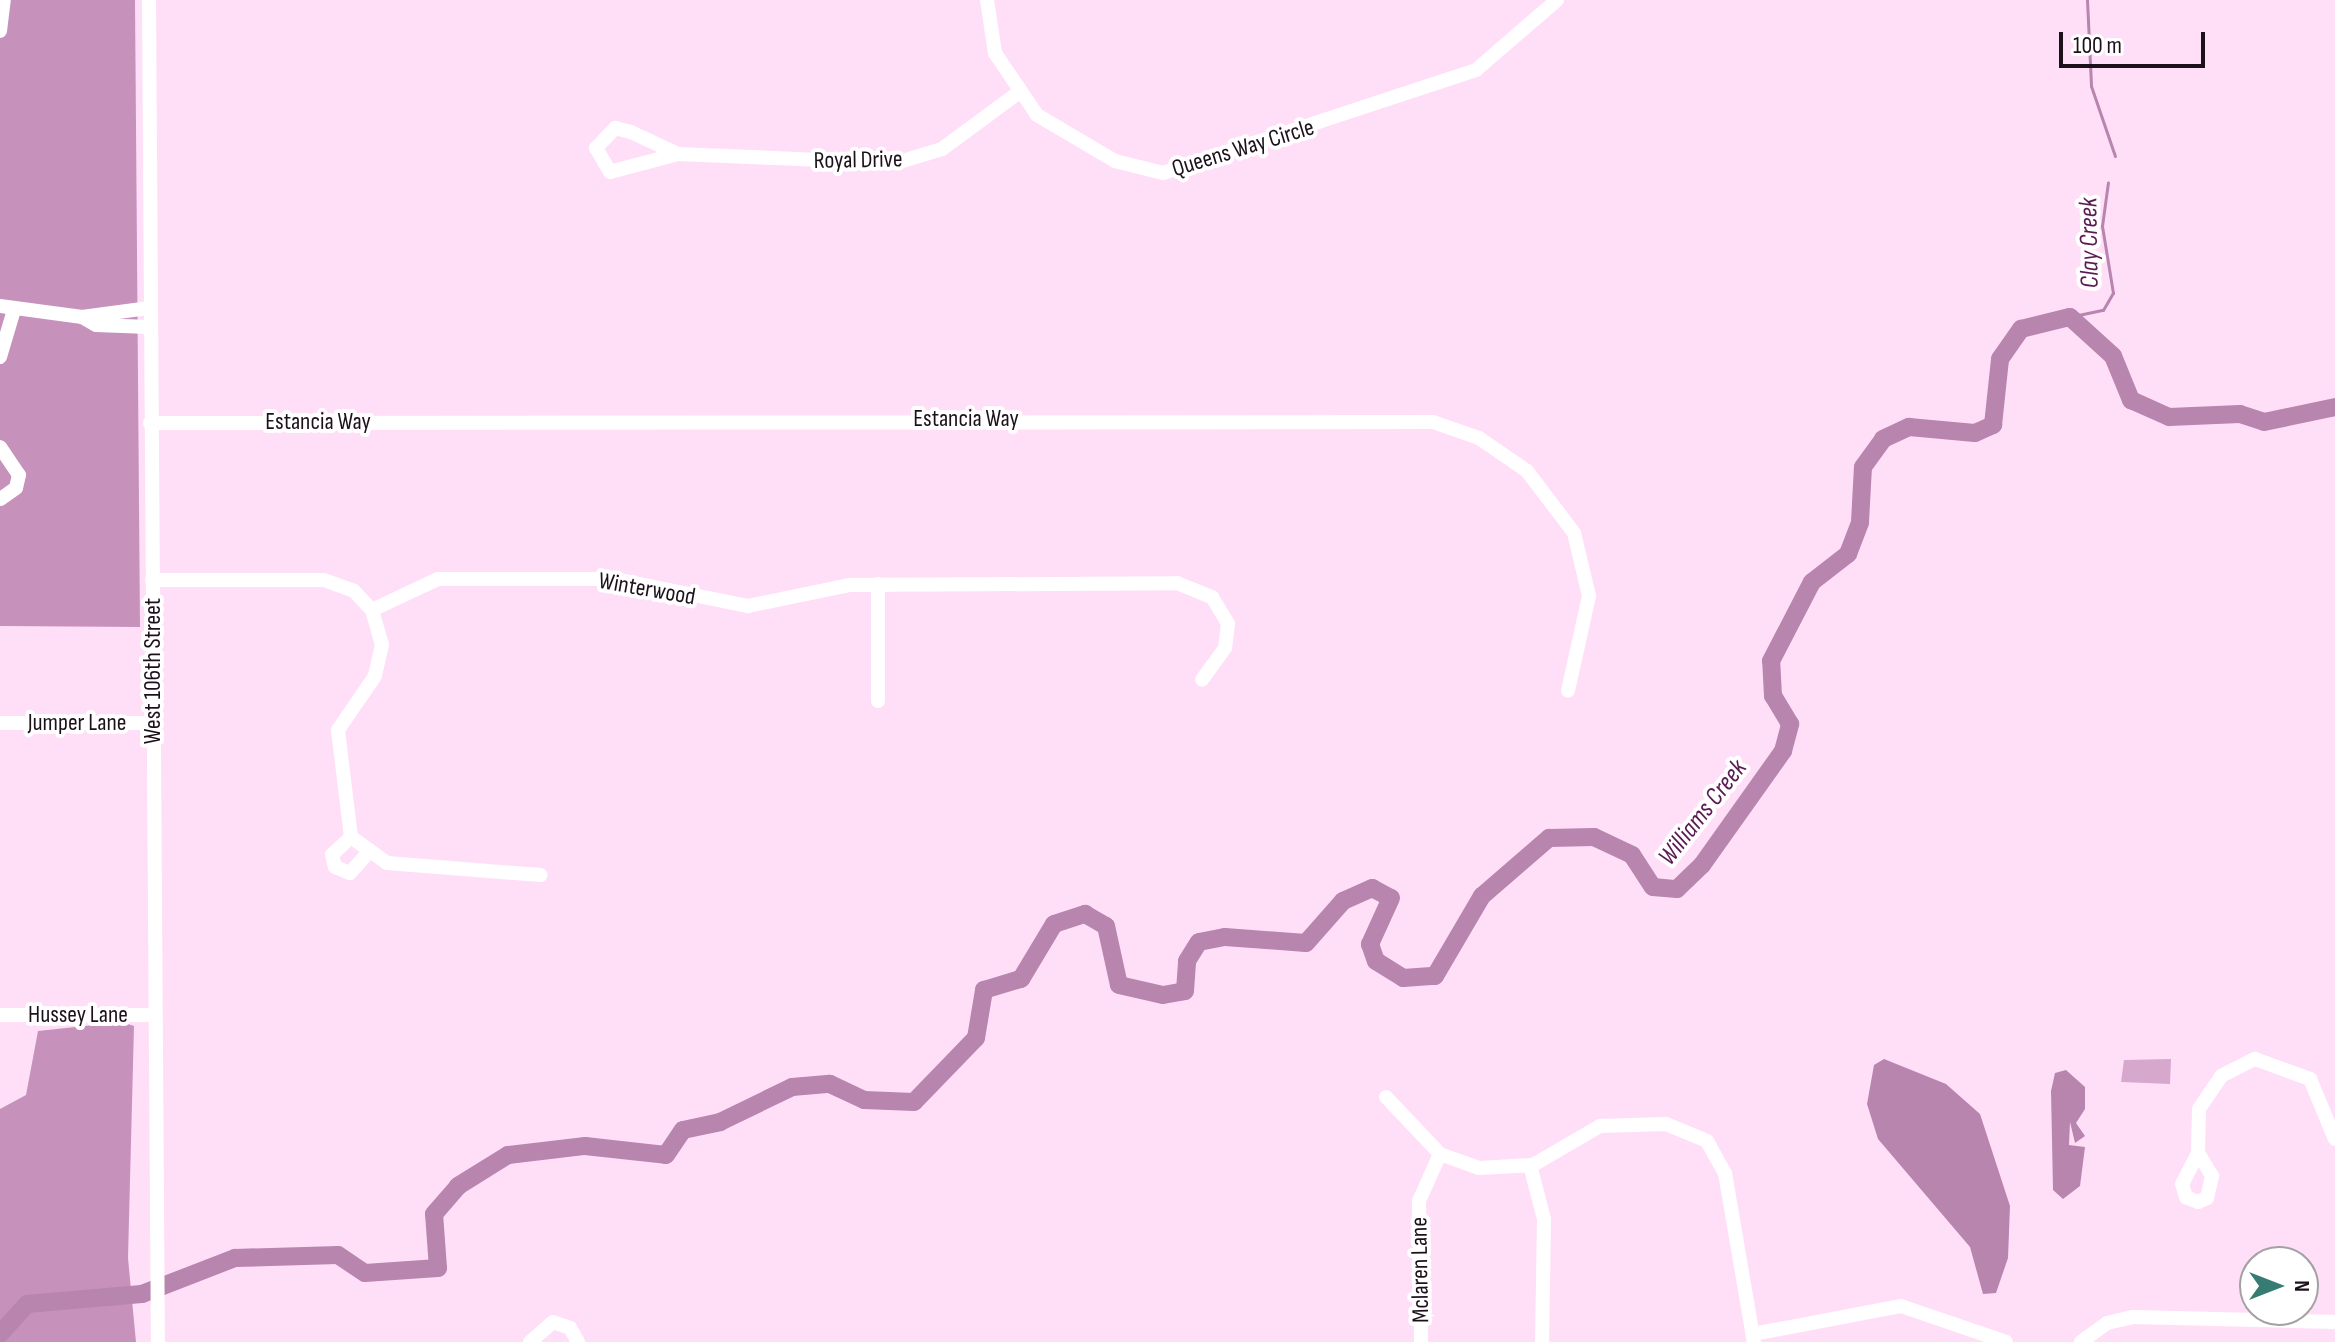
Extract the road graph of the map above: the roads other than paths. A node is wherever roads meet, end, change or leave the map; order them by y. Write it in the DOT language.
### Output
graph roads {
  1 [pos="4,0"];
  2 [pos="149,0"];
  3 [pos="987,0"];
  4 [pos="1557,0"];
  5 [pos="0,31"];
  6 [pos="1018,93"];
  7 [pos="678,154"];
  8 [pos="149,308"];
  9 [pos="6,310"];
  10 [pos="82,317"];
  11 [pos="149,327"];
  12 [pos="0,357"];
  13 [pos="150,423"];
  14 [pos="0,447"];
  15 [pos="0,499"];
  16 [pos="152,580"];
  17 [pos="878,584"];
  18 [pos="372,610"];
  19 [pos="1202,680"];
  20 [pos="1568,691"];
  21 [pos="878,701"];
  22 [pos="0,723"];
  23 [pos="153,723"];
  24 [pos="351,837"];
  25 [pos="368,853"];
  26 [pos="541,875"];
  27 [pos="0,1015"];
  28 [pos="155,1015"];
  29 [pos="1386,1097"];
  30 [pos="2335,1139"];
  31 [pos="2198,1153"];
  32 [pos="1440,1154"];
  33 [pos="1530,1165"];
  34 [pos="2335,1322"];
  35 [pos="158,1335"];
  36 [pos="1754,1338"];
  37 [pos="530,1342"];
  38 [pos="578,1342"];
  39 [pos="1421,1342"];
  40 [pos="1542,1342"];
  41 [pos="2006,1342"];
  42 [pos="2081,1342"];
  1 -- 5 [label="street"];
  2 -- 8 [label="street, West 106th Street"];
  3 -- 6 [label="street, Queens Way Circle"];
  4 -- 6 [label="street, Queens Way Circle"];
  6 -- 7 [label="street, Royal Drive"];
  7 -- 7 [label="street, Royal Drive"];
  8 -- 10 [label="street"];
  8 -- 11 [label="street, West 106th Street"];
  9 -- 10 [label="street"];
  9 -- 12 [label="street"];
  10 -- 11 [label="street"];
  11 -- 13 [label="street, West 106th Street"];
  13 -- 16 [label="street, West 106th Street"];
  13 -- 20 [label="street, Estancia Way"];
  14 -- 15 [label="street"];
  16 -- 18 [label="street"];
  16 -- 23 [label="street, West 106th Street"];
  17 -- 18 [label="street, Winterwood"];
  17 -- 19 [label="street, Winterwood"];
  17 -- 21 [label="street"];
  18 -- 24 [label="street"];
  22 -- 23 [label="street, Jumper Lane"];
  23 -- 28 [label="street, West 106th Street"];
  24 -- 25 [label="street"];
  24 -- 25 [label="street"];
  25 -- 26 [label="street"];
  27 -- 28 [label="street, Hussey Lane"];
  28 -- 35 [label="street, West 106th Street"];
  29 -- 32 [label="street"];
  30 -- 31 [label="street"];
  32 -- 33 [label="street"];
  32 -- 39 [label="street, Mclaren Lane"];
  33 -- 36 [label="street"];
  33 -- 40 [label="street"];
  34 -- 42 [label="street"];
  36 -- 41 [label="street"];
  37 -- 38 [label="street"];
}
